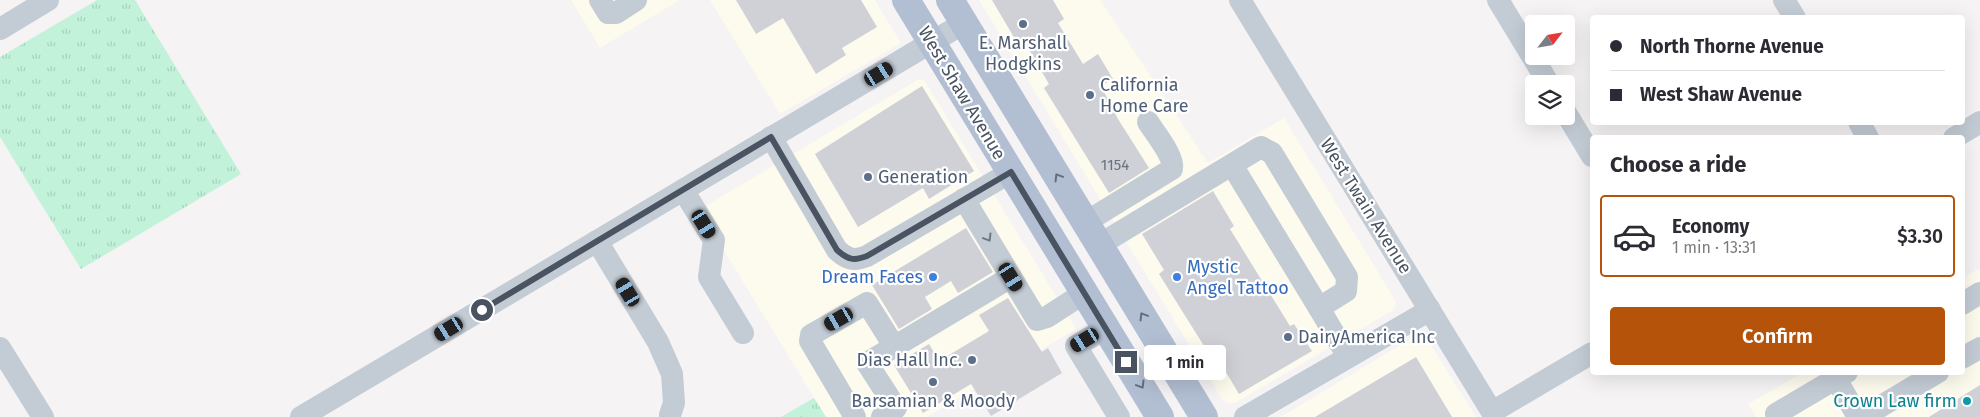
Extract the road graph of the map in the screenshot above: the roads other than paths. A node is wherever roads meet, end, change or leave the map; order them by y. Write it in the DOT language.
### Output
graph roads {
  1 [pos="48,0"];
  2 [pos="600,0"];
  3 [pos="636,0"];
  4 [pos="906,0"];
  5 [pos="1240,0"];
  6 [pos="1498,0"];
  7 [pos="1784,0"];
  8 [pos="957,11"];
  9 [pos="1793,15"];
  10 [pos="0,29"];
  11 [pos="931,42"];
  12 [pos="1544,75"];
  13 [pos="1148,122"];
  14 [pos="1980,122"];
  15 [pos="1573,125"];
  16 [pos="1959,135"];
  17 [pos="771,137"];
  18 [pos="1590,153"];
  19 [pos="1232,165"];
  20 [pos="1011,172"];
  21 [pos="683,190"];
  22 [pos="964,199"];
  23 [pos="1093,234"];
  24 [pos="597,241"];
  25 [pos="1011,277"];
  26 [pos="1084,293"];
  27 [pos="1980,293"];
  28 [pos="1965,302"];
  29 [pos="1319,308"];
  30 [pos="1430,310"];
  31 [pos="1102,323"];
  32 [pos="742,333"];
  33 [pos="894,346"];
  34 [pos="0,348"];
  35 [pos="1980,348"];
  36 [pos="1590,354"];
  37 [pos="1965,356"];
  38 [pos="1348,357"];
  39 [pos="1933,375"];
  40 [pos="1841,376"];
  41 [pos="670,415"];
  42 [pos="1162,416"];
  43 [pos="42,417"];
  44 [pos="301,417"];
  45 [pos="855,417"];
  46 [pos="882,417"];
  47 [pos="1119,417"];
  48 [pos="1204,417"];
  49 [pos="1245,417"];
  50 [pos="1778,417"];
  51 [pos="1858,417"];
  52 [pos="1863,417"];
  1 -- 10 [label="street"];
  2 -- 3 [label="street"];
  4 -- 11 [label="main road, West Shaw Avenue"];
  5 -- 30 [label="street, West Twain Avenue"];
  6 -- 12 [label="street"];
  7 -- 9 [label="street"];
  8 -- 11 [label="street"];
  23 -- 8 [label="main road, one-way"];
  11 -- 17 [label="street"];
  11 -- 20 [label="main road, West Shaw Avenue"];
  13 -- 23 [label="street"];
  14 -- 16 [label="street"];
  15 -- 18 [label="street"];
  17 -- 21 [label="street"];
  17 -- 22 [label="street"];
  19 -- 23 [label="street"];
  19 -- 29 [label="street"];
  19 -- 29 [label="street"];
  20 -- 22 [label="street"];
  20 -- 26 [label="main road, West Shaw Avenue"];
  21 -- 24 [label="street"];
  21 -- 32 [label="street"];
  22 -- 25 [label="street, one-way"];
  48 -- 23 [label="main road, one-way"];
  24 -- 41 [label="street"];
  24 -- 44 [label="street"];
  25 -- 26 [label="street"];
  25 -- 33 [label="street"];
  26 -- 31 [label="main road, West Shaw Avenue"];
  27 -- 28 [label="street"];
  29 -- 38 [label="street"];
  30 -- 36 [label="street, West Twain Avenue"];
  30 -- 38 [label="street"];
  31 -- 42 [label="main road, West Shaw Avenue, one-way"];
  31 -- 47 [label="street"];
  33 -- 45 [label="street"];
  33 -- 46 [label="street"];
  34 -- 43 [label="street"];
  35 -- 37 [label="street"];
  38 -- 49 [label="street"];
  39 -- 52 [label="street"];
  40 -- 50 [label="street"];
  40 -- 51 [label="street"];
}
